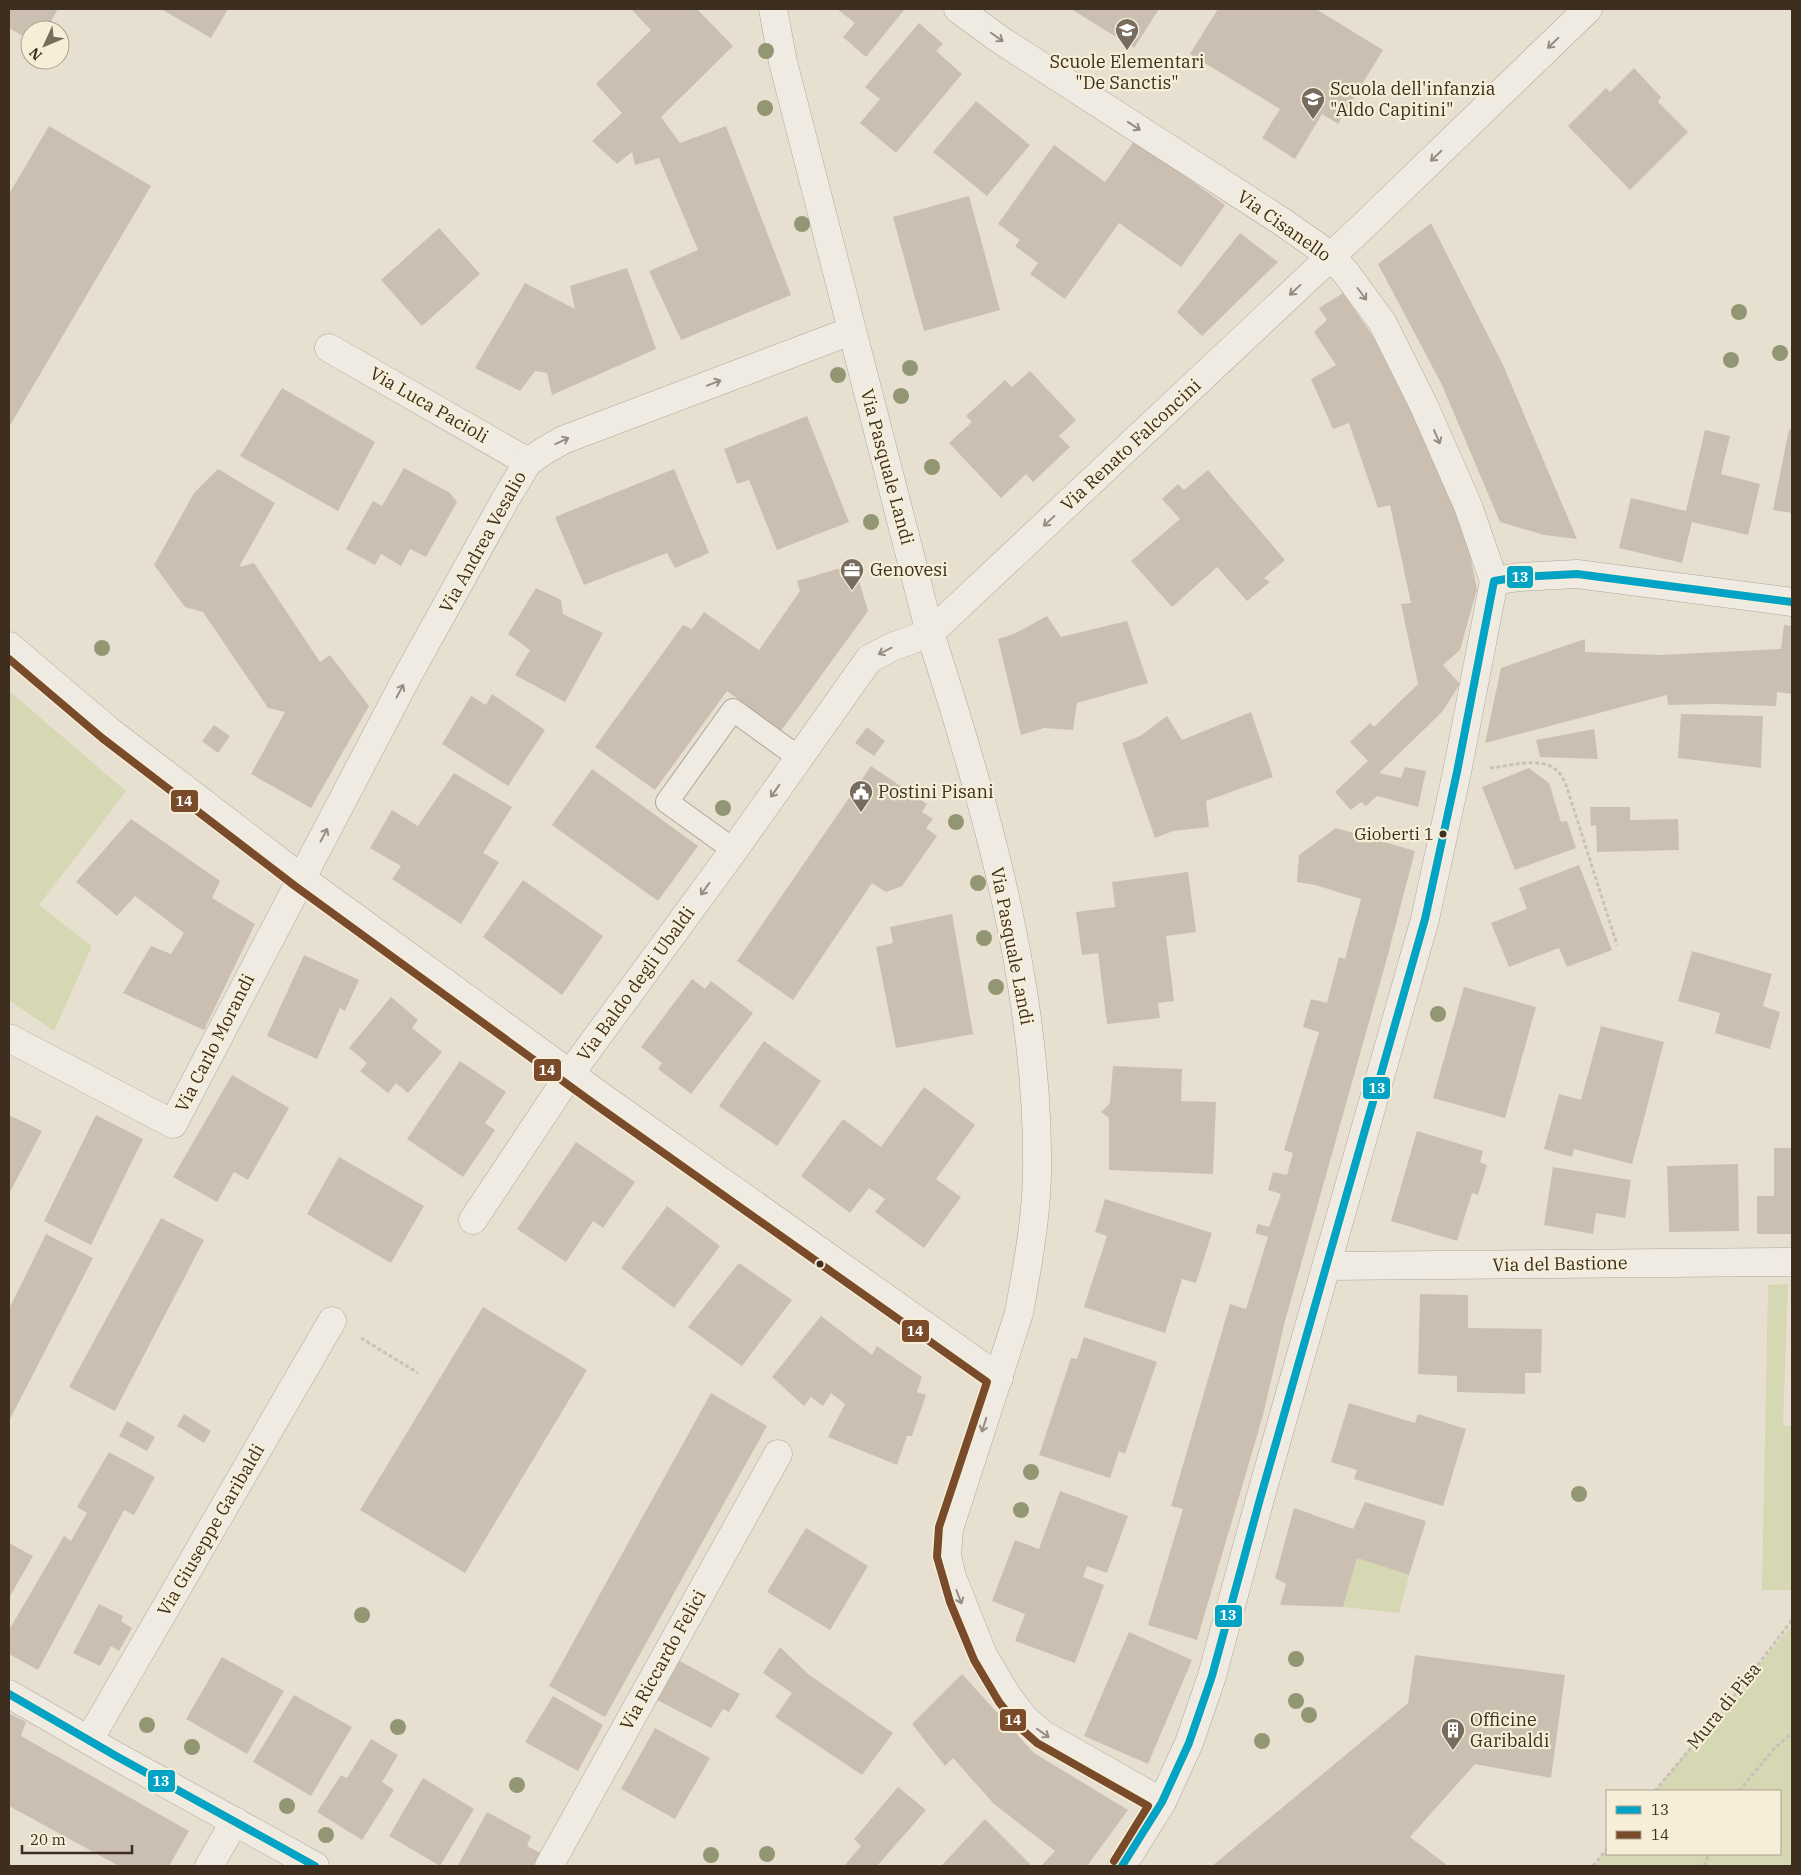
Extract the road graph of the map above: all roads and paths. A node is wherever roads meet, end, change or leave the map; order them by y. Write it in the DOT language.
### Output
graph roads {
  1 [pos="773,9"];
  2 [pos="958,9"];
  3 [pos="1588,9"];
  4 [pos="1331,256"];
  5 [pos="851,331"];
  6 [pos="329,348"];
  7 [pos="528,462"];
  8 [pos="1494,581"];
  9 [pos="1792,602"];
  10 [pos="930,633"];
  11 [pos="9,646"];
  12 [pos="798,757"];
  13 [pos="1457,772"];
  14 [pos="734,850"];
  15 [pos="301,878"];
  16 [pos="1617,945"];
  17 [pos="9,1038"];
  18 [pos="570,1074"];
  19 [pos="473,1220"];
  20 [pos="1792,1262"];
  21 [pos="1327,1266"];
  22 [pos="332,1321"];
  23 [pos="418,1372"];
  24 [pos="999,1378"];
  25 [pos="778,1454"];
  26 [pos="1792,1620"];
  27 [pos="9,1694"];
  28 [pos="1792,1733"];
  29 [pos="89,1740"];
  30 [pos="1656,1790"];
  31 [pos="1740,1790"];
  32 [pos="1162,1802"];
  33 [pos="235,1821"];
  34 [pos="1606,1850"];
  35 [pos="209,1866"];
  36 [pos="315,1866"];
  37 [pos="549,1866"];
  38 [pos="1122,1866"];
  39 [pos="1593,1866"];
  1 -- 5 [label="street, Via Pasquale Landi"];
  2 -- 4 [label="street, Via Cisanello, one-way"];
  3 -- 4 [label="street, Via Renato Falconcini, one-way"];
  4 -- 8 [label="street, Via Cisanello, one-way"];
  4 -- 10 [label="street, Via Renato Falconcini, one-way"];
  7 -- 5 [label="street, Via Andrea Vesalio, one-way"];
  5 -- 10 [label="street, Via Pasquale Landi"];
  6 -- 7 [label="street, Via Luca Pacioli"];
  15 -- 7 [label="street, Via Andrea Vesalio, one-way"];
  8 -- 9 [label="street"];
  8 -- 13 [label="street"];
  10 -- 12 [label="street, Via Baldo degli Ubaldi, one-way"];
  10 -- 24 [label="street, Via Pasquale Landi"];
  11 -- 15 [label="street"];
  12 -- 14 [label="street, Via Baldo degli Ubaldi, one-way"];
  12 -- 14 [label="lane"];
  13 -- 16 [label="path"];
  13 -- 21 [label="street"];
  14 -- 18 [label="street, Via Baldo degli Ubaldi, one-way"];
  15 -- 17 [label="street, Via Carlo Morandi"];
  15 -- 18 [label="street"];
  18 -- 19 [label="street, Via Baldo degli Ubaldi"];
  18 -- 24 [label="street"];
  20 -- 21 [label="street, Via del Bastione"];
  21 -- 32 [label="street"];
  22 -- 23 [label="path"];
  22 -- 29 [label="street, Via Giuseppe Garibaldi"];
  24 -- 32 [label="street, Via Pasquale Landi, one-way"];
  25 -- 37 [label="street, Via Riccardo Felici"];
  26 -- 30 [label="path, Mura di Pisa"];
  27 -- 29 [label="street"];
  28 -- 31 [label="path"];
  29 -- 33 [label="street"];
  32 -- 38 [label="street"];
  33 -- 35 [label="street"];
  33 -- 36 [label="street"];
  34 -- 39 [label="path"];
}
